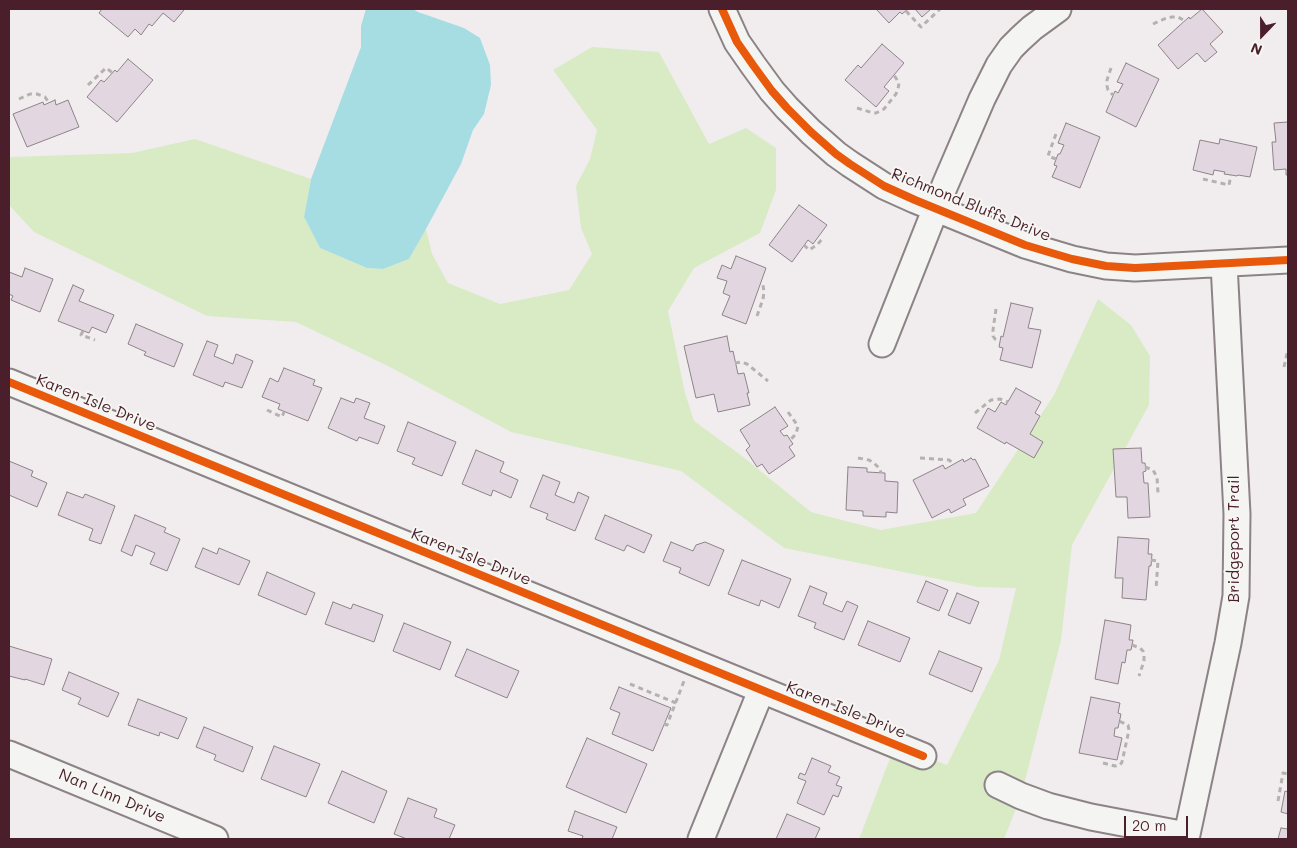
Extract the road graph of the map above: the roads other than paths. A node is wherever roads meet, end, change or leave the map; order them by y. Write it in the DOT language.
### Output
graph roads {
  1 [pos="722,9"];
  2 [pos="1058,9"];
  3 [pos="936,209"];
  4 [pos="1288,260"];
  5 [pos="1224,264"];
  6 [pos="882,344"];
  7 [pos="9,382"];
  8 [pos="761,690"];
  9 [pos="9,754"];
  10 [pos="923,756"];
  11 [pos="998,785"];
  12 [pos="1186,837"];
  13 [pos="215,839"];
  14 [pos="701,839"];
  1 -- 3 [label="street, Richmond Bluffs Drive"];
  2 -- 3 [label="street"];
  3 -- 5 [label="street, Richmond Bluffs Drive"];
  3 -- 6 [label="street"];
  4 -- 5 [label="street, Richmond Bluffs Drive"];
  5 -- 12 [label="street, Bridgeport Trail"];
  7 -- 8 [label="street, Karen Isle Drive"];
  8 -- 10 [label="street, Karen Isle Drive"];
  8 -- 14 [label="street"];
  9 -- 13 [label="street, Nan Linn Drive"];
  11 -- 12 [label="street"];
}
